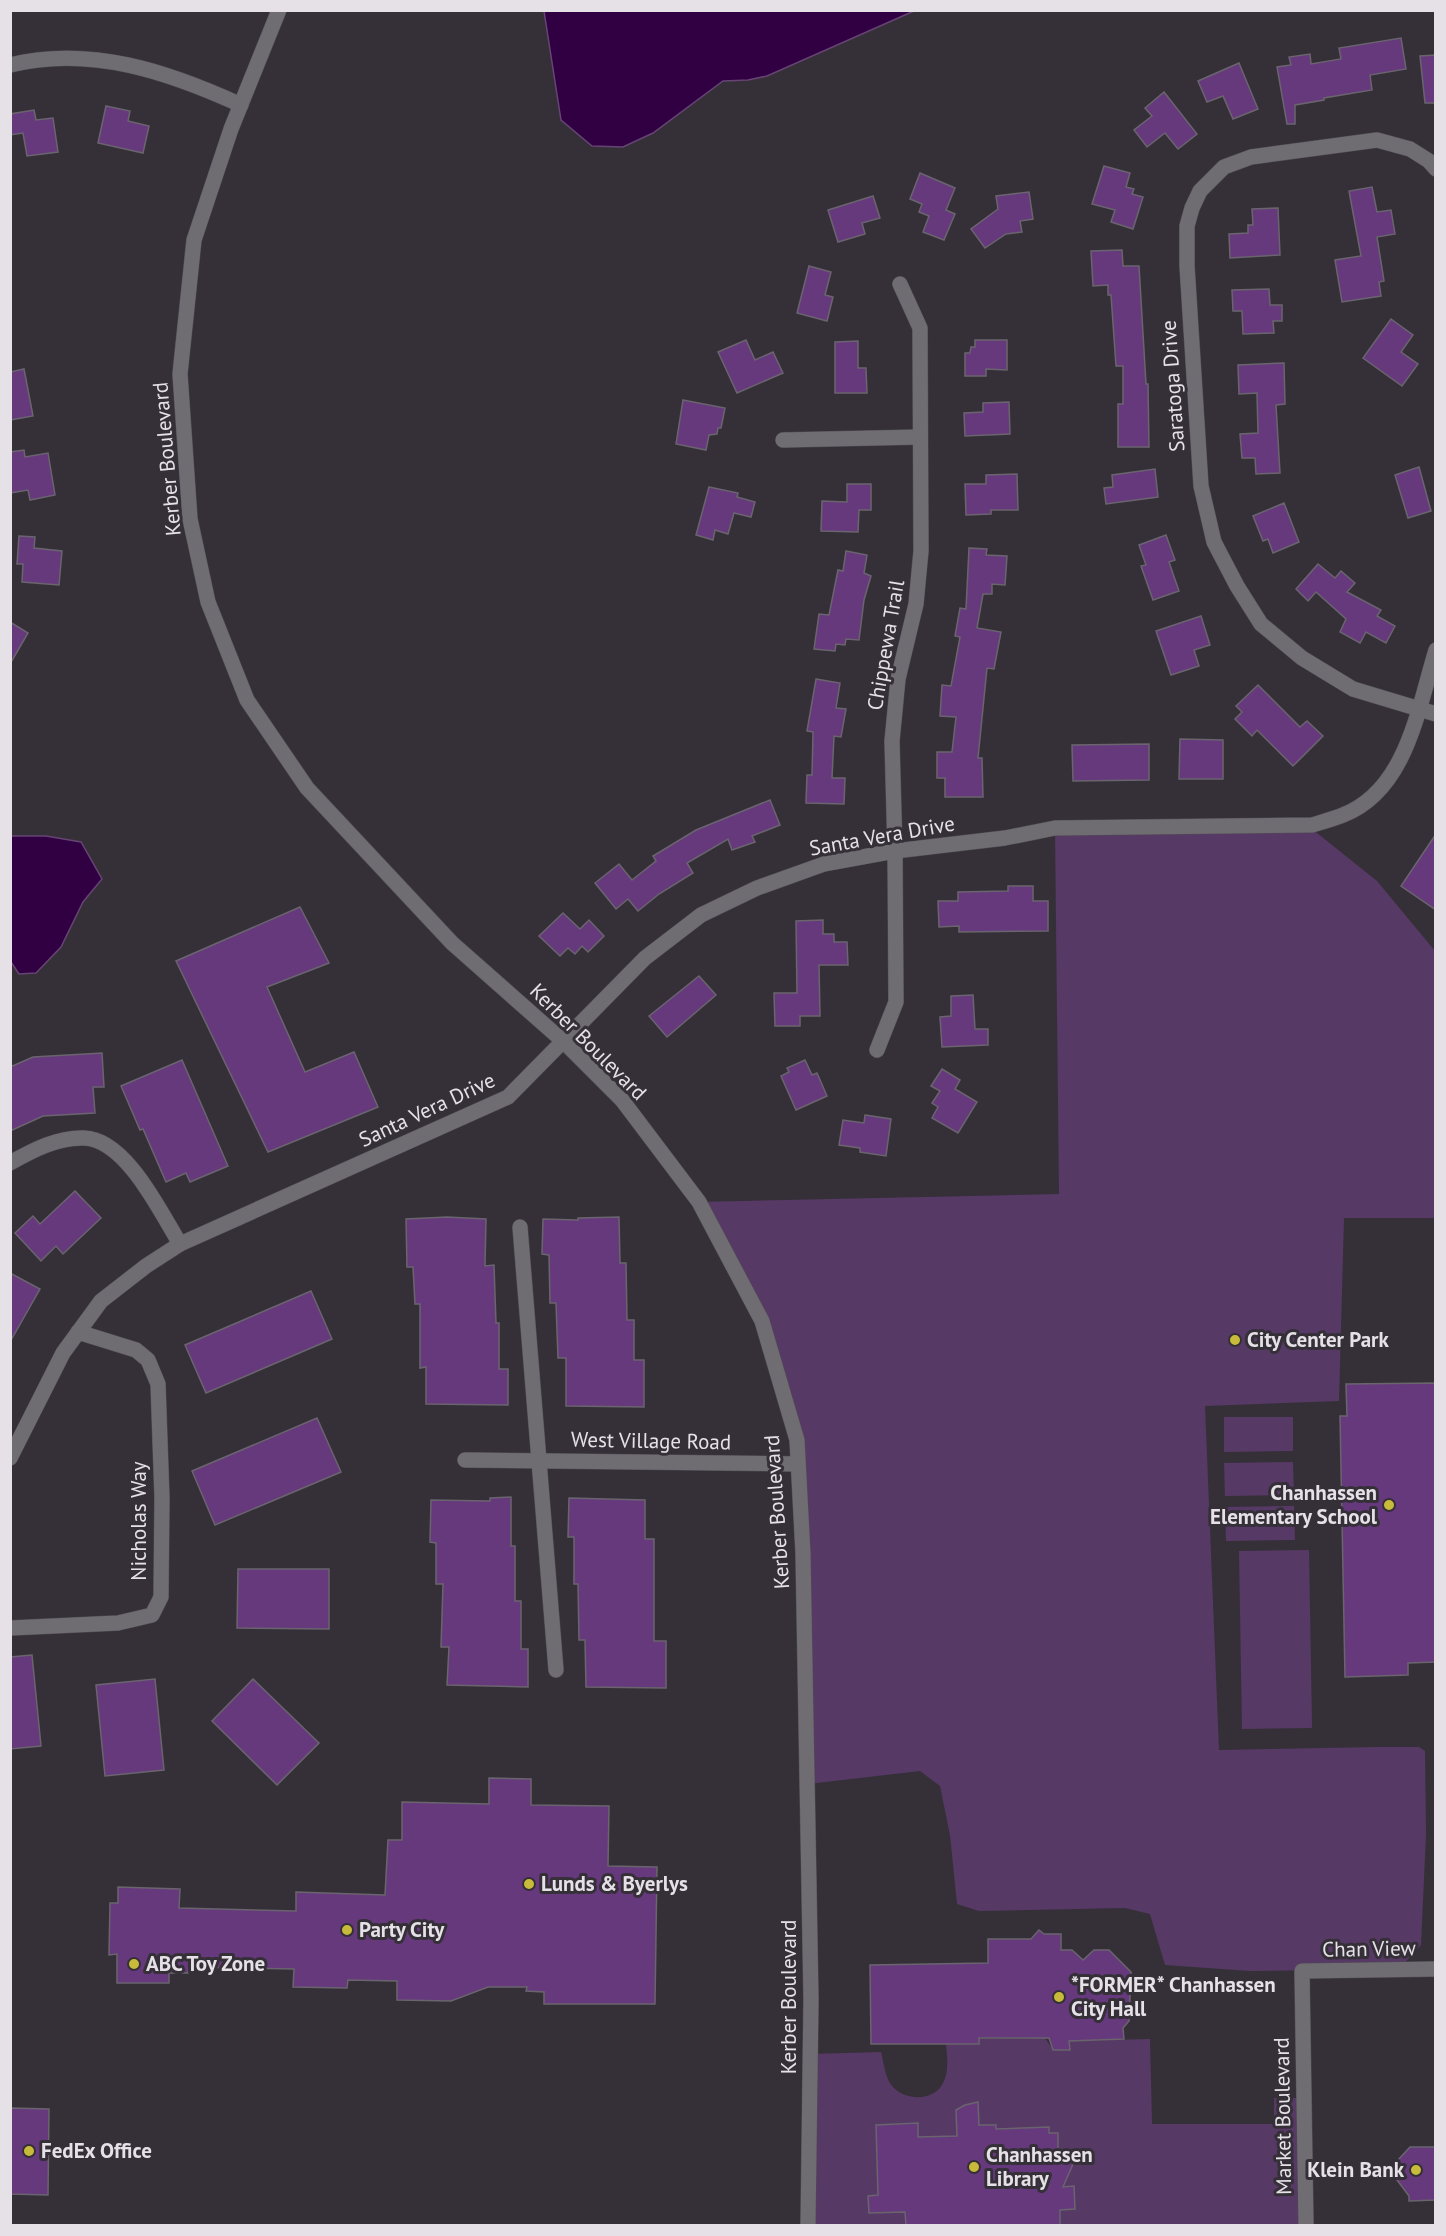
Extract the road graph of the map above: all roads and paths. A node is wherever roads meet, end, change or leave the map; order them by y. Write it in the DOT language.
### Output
graph roads {
  1 [pos="279,10"];
  2 [pos="10,65"];
  3 [pos="241,105"];
  4 [pos="1436,169"];
  5 [pos="900,284"];
  6 [pos="920,437"];
  7 [pos="783,440"];
  8 [pos="1436,650"];
  9 [pos="1418,710"];
  10 [pos="1436,714"];
  11 [pos="896,851"];
  12 [pos="564,1042"];
  13 [pos="877,1050"];
  14 [pos="10,1163"];
  15 [pos="520,1227"];
  16 [pos="180,1244"];
  17 [pos="78,1332"];
  18 [pos="11,1457"];
  19 [pos="465,1460"];
  20 [pos="539,1461"];
  21 [pos="798,1464"];
  22 [pos="10,1628"];
  23 [pos="556,1670"];
  24 [pos="1436,1968"];
  25 [pos="1302,1971"];
  26 [pos="808,2226"];
  27 [pos="1306,2226"];
  1 -- 3 [label="street, Kerber Boulevard"];
  2 -- 3 [label="street"];
  3 -- 12 [label="street, Kerber Boulevard"];
  4 -- 9 [label="street, Saratoga Drive"];
  5 -- 6 [label="street, Chippewa Trail"];
  6 -- 7 [label="street"];
  6 -- 11 [label="street, Chippewa Trail"];
  8 -- 9 [label="street, Santa Vera Drive"];
  9 -- 10 [label="street, Saratoga Drive"];
  9 -- 11 [label="street, Santa Vera Drive"];
  11 -- 12 [label="street, Santa Vera Drive"];
  11 -- 13 [label="street, Chippewa Trail"];
  12 -- 16 [label="street, Santa Vera Drive"];
  12 -- 21 [label="street, Kerber Boulevard"];
  14 -- 16 [label="street"];
  15 -- 20 [label="street"];
  16 -- 17 [label="street, Santa Vera Drive"];
  17 -- 18 [label="street, Santa Vera Drive"];
  17 -- 22 [label="street, Nicholas Way"];
  19 -- 20 [label="street, West Village Road"];
  20 -- 21 [label="street, West Village Road"];
  20 -- 23 [label="street"];
  21 -- 26 [label="street, Kerber Boulevard"];
  24 -- 25 [label="street, Chan View"];
  25 -- 27 [label="street, Market Boulevard"];
}
